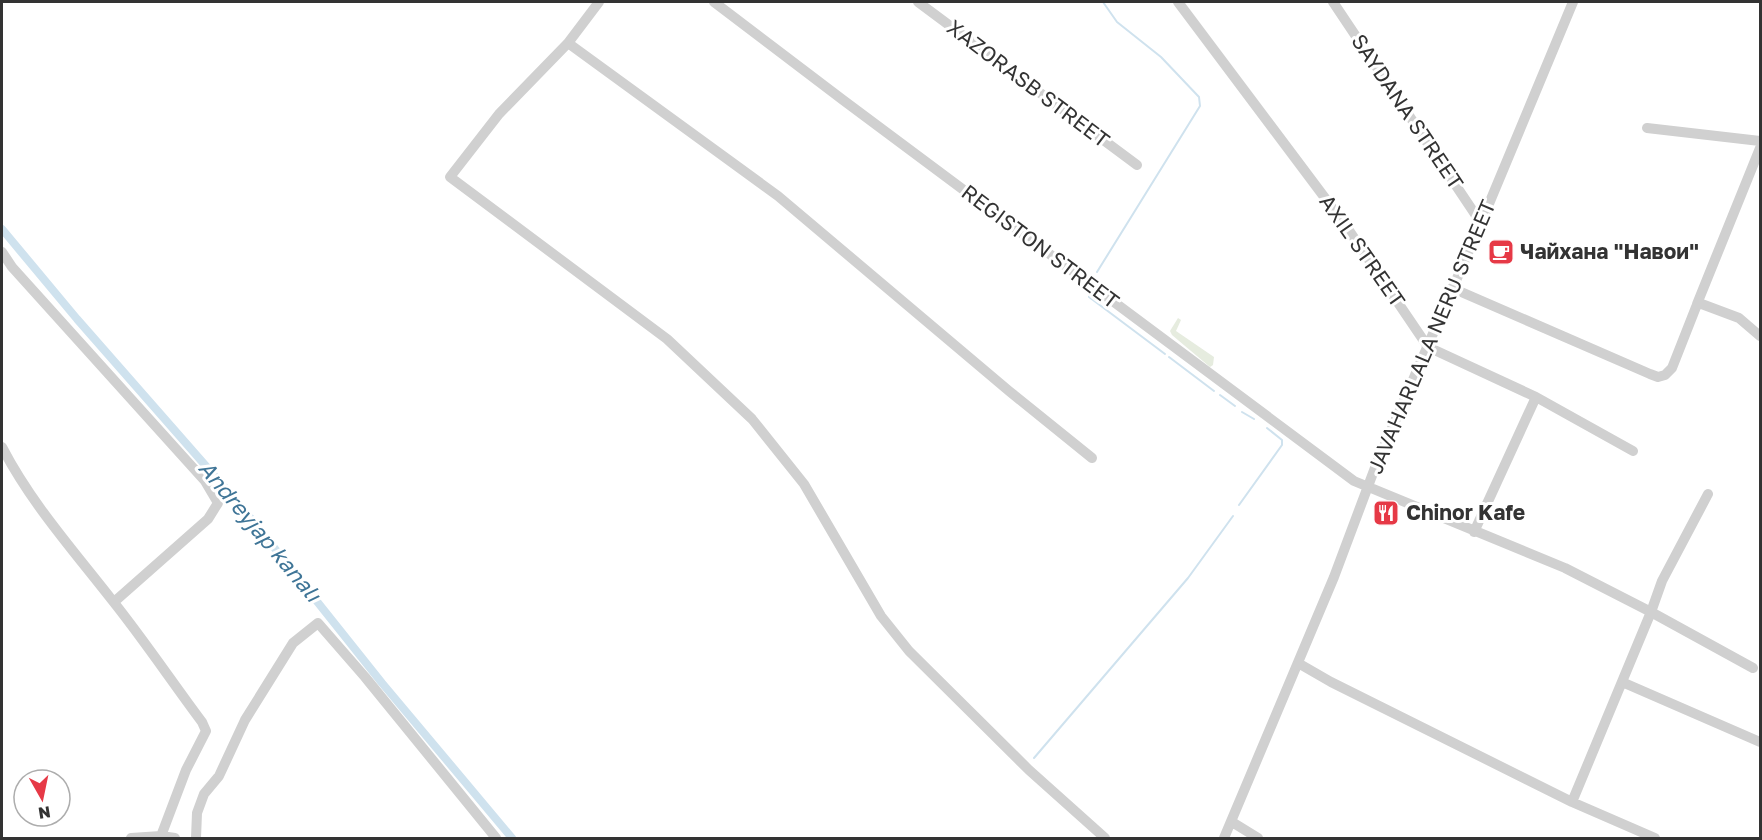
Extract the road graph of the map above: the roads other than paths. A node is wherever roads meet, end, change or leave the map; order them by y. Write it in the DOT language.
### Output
graph roads {
  1 [pos="598,2"];
  2 [pos="714,2"];
  3 [pos="918,2"];
  4 [pos="1178,2"];
  5 [pos="1333,2"];
  6 [pos="1573,2"];
  7 [pos="568,43"];
  8 [pos="1647,128"];
  9 [pos="1761,141"];
  10 [pos="1761,148"];
  11 [pos="1137,165"];
  12 [pos="1481,223"];
  13 [pos="2,252"];
  14 [pos="1452,288"];
  15 [pos="1697,304"];
  16 [pos="1761,336"];
  17 [pos="1428,347"];
  18 [pos="1536,397"];
  19 [pos="2,447"];
  20 [pos="1633,450"];
  21 [pos="1092,458"];
  22 [pos="1369,487"];
  23 [pos="1708,494"];
  24 [pos="1474,532"];
  25 [pos="114,602"];
  26 [pos="1651,612"];
  27 [pos="1298,663"];
  28 [pos="1753,668"];
  29 [pos="1622,682"];
  30 [pos="1761,742"];
  31 [pos="1572,802"];
  32 [pos="1232,822"];
  33 [pos="161,836"];
  34 [pos="131,838"];
  35 [pos="175,838"];
  36 [pos="196,838"];
  37 [pos="496,838"];
  38 [pos="1105,838"];
  39 [pos="1224,838"];
  40 [pos="1258,838"];
  41 [pos="1655,838"];
  1 -- 7 [label="street"];
  2 -- 22 [label="street, REGISTON STREET"];
  3 -- 11 [label="street, XAZORASB STREET"];
  4 -- 17 [label="street, AXIL STREET"];
  5 -- 12 [label="street, SAYDANA STREET"];
  6 -- 12 [label="street, JAVAHARLALA NERU STREET"];
  7 -- 21 [label="street"];
  7 -- 38 [label="street"];
  8 -- 9 [label="street"];
  10 -- 15 [label="street"];
  12 -- 14 [label="street, JAVAHARLALA NERU STREET"];
  13 -- 25 [label="street"];
  14 -- 15 [label="street"];
  14 -- 17 [label="street, JAVAHARLALA NERU STREET"];
  15 -- 16 [label="street"];
  17 -- 18 [label="street"];
  17 -- 22 [label="street, JAVAHARLALA NERU STREET"];
  18 -- 20 [label="street"];
  18 -- 24 [label="street"];
  19 -- 25 [label="street"];
  22 -- 24 [label="street, REGISTON STREET"];
  22 -- 27 [label="street, JAVAHARLALA NERU STREET"];
  23 -- 26 [label="street"];
  24 -- 26 [label="street, REGISTON STREET"];
  25 -- 33 [label="street"];
  26 -- 28 [label="street, REGISTON STREET"];
  26 -- 29 [label="street"];
  27 -- 31 [label="street"];
  27 -- 32 [label="street, JAVAHARLALA NERU STREET"];
  29 -- 30 [label="street"];
  29 -- 31 [label="street"];
  31 -- 41 [label="street"];
  32 -- 39 [label="street, JAVAHARLALA NERU STREET"];
  32 -- 40 [label="street"];
  33 -- 34 [label="street"];
  33 -- 35 [label="street"];
  36 -- 37 [label="street"];
}
